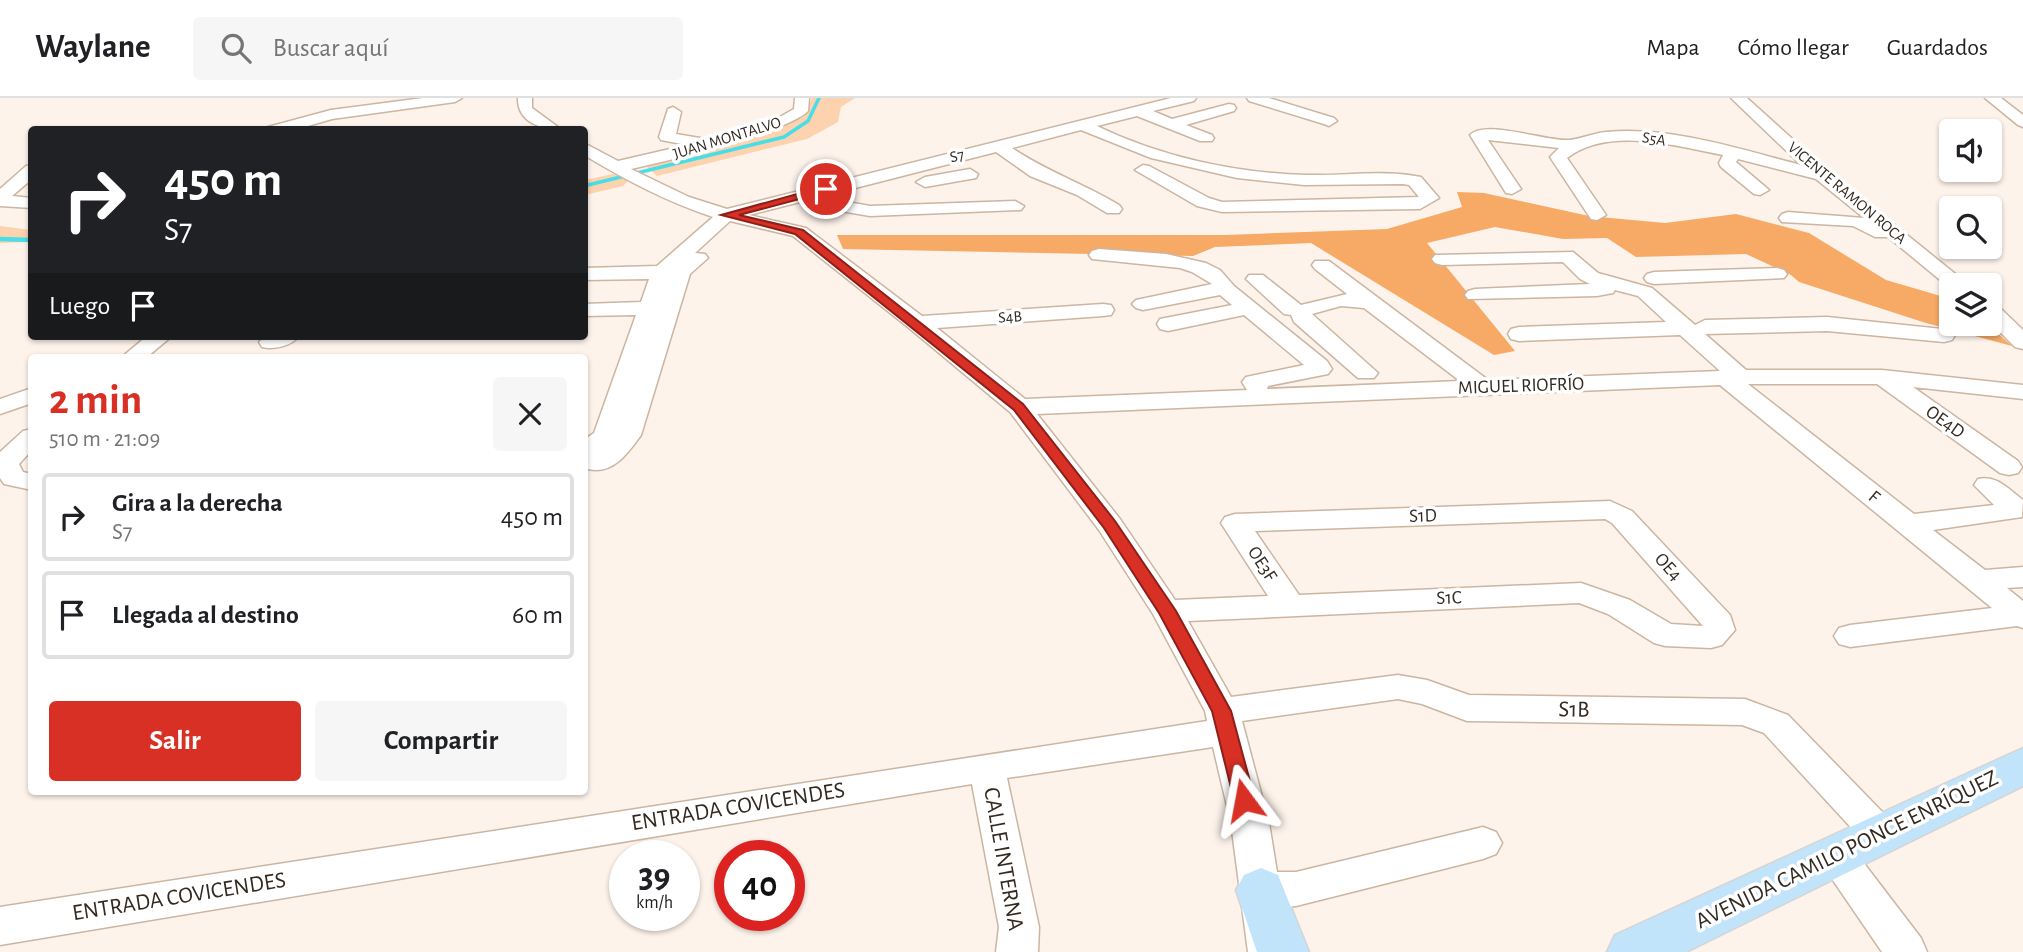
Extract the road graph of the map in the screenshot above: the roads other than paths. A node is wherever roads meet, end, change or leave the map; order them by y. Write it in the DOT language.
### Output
graph roads {
  1 [pos="455,98"];
  2 [pos="525,98"];
  3 [pos="792,98"];
  4 [pos="802,98"];
  5 [pos="1189,98"];
  6 [pos="1254,98"];
  7 [pos="1738,98"];
  8 [pos="1992,98"];
  9 [pos="2001,98"];
  10 [pos="2023,102"];
  11 [pos="1229,108"];
  12 [pos="1139,111"];
  13 [pos="673,112"];
  14 [pos="1329,121"];
  15 [pos="2023,122"];
  16 [pos="1171,124"];
  17 [pos="1083,125"];
  18 [pos="289,126"];
  19 [pos="549,126"];
  20 [pos="1206,138"];
  21 [pos="700,142"];
  22 [pos="1569,145"];
  23 [pos="999,146"];
  24 [pos="1791,148"];
  25 [pos="588,150"];
  26 [pos="1739,151"];
  27 [pos="624,168"];
  28 [pos="588,170"];
  29 [pos="1143,170"];
  30 [pos="28,174"];
  31 [pos="970,174"];
  32 [pos="1233,175"];
  33 [pos="1822,175"];
  34 [pos="1169,183"];
  35 [pos="1512,189"];
  36 [pos="1760,190"];
  37 [pos="800,195"];
  38 [pos="0,200"];
  39 [pos="28,203"];
  40 [pos="1015,206"];
  41 [pos="838,207"];
  42 [pos="1113,209"];
  43 [pos="1597,215"];
  44 [pos="735,217"];
  45 [pos="1788,218"];
  46 [pos="1895,234"];
  47 [pos="1099,255"];
  48 [pos="1442,259"];
  49 [pos="1189,264"];
  50 [pos="1322,265"];
  51 [pos="671,272"];
  52 [pos="1944,273"];
  53 [pos="588,274"];
  54 [pos="1128,274"];
  55 [pos="1777,274"];
  56 [pos="1256,279"];
  57 [pos="1609,281"];
  58 [pos="1224,288"];
  59 [pos="1475,295"];
  60 [pos="1370,302"];
  61 [pos="1143,304"];
  62 [pos="659,308"];
  63 [pos="1249,308"];
  64 [pos="588,310"];
  65 [pos="1103,310"];
  66 [pos="1301,311"];
  67 [pos="2002,322"];
  68 [pos="917,323"];
  69 [pos="1168,324"];
  70 [pos="1695,328"];
  71 [pos="1519,334"];
  72 [pos="1939,335"];
  73 [pos="156,340"];
  74 [pos="2023,342"];
  75 [pos="137,354"];
  76 [pos="1366,373"];
  77 [pos="1743,377"];
  78 [pos="1882,377"];
  79 [pos="1482,387"];
  80 [pos="0,392"];
  81 [pos="2023,392"];
  82 [pos="28,394"];
  83 [pos="28,396"];
  84 [pos="1266,396"];
  85 [pos="0,407"];
  86 [pos="1018,407"];
  87 [pos="609,423"];
  88 [pos="18,444"];
  89 [pos="588,450"];
  90 [pos="588,467"];
  91 [pos="2009,467"];
  92 [pos="28,481"];
  93 [pos="1987,485"];
  94 [pos="1610,510"];
  95 [pos="1235,523"];
  96 [pos="1907,524"];
  97 [pos="2023,577"];
  98 [pos="1978,581"];
  99 [pos="1289,604"];
  100 [pos="1167,611"];
  101 [pos="2022,616"];
  102 [pos="1719,630"];
  103 [pos="1850,636"];
  104 [pos="1225,721"];
  105 [pos="2023,766"];
  106 [pos="987,767"];
  107 [pos="1881,835"];
  108 [pos="1483,843"];
  109 [pos="1836,857"];
  110 [pos="1261,890"];
  111 [pos="0,926"];
  112 [pos="1017,952"];
  113 [pos="1269,952"];
  114 [pos="1283,952"];
  115 [pos="1633,952"];
  116 [pos="1906,952"];
  1 -- 18 [label="street"];
  2 -- 19 [label="street"];
  3 -- 21 [label="street, JUAN MONTALVO"];
  4 -- 27 [label="street, JUAN MONTALVO"];
  5 -- 12 [label="street, S7"];
  6 -- 14 [label="street"];
  7 -- 24 [label="street, VICENTE RAMON ROCA"];
  8 -- 15 [label="street"];
  9 -- 10 [label="street"];
  11 -- 16 [label="street"];
  12 -- 16 [label="street"];
  12 -- 17 [label="street, S7"];
  13 -- 21 [label="street"];
  16 -- 20 [label="street"];
  17 -- 23 [label="street, S7"];
  17 -- 32 [label="street"];
  21 -- 27 [label="street, JUAN MONTALVO"];
  22 -- 26 [label="street, S5A"];
  22 -- 35 [label="street"];
  22 -- 43 [label="street"];
  23 -- 37 [label="street, S7"];
  23 -- 42 [label="street"];
  24 -- 26 [label="street"];
  24 -- 33 [label="street, VICENTE RAMON ROCA"];
  25 -- 27 [label="street"];
  26 -- 33 [label="street, S5A"];
  26 -- 36 [label="street"];
  27 -- 28 [label="street"];
  27 -- 44 [label="street"];
  29 -- 34 [label="street"];
  30 -- 38 [label="street"];
  31 -- 41 [label="street"];
  32 -- 34 [label="street"];
  32 -- 34 [label="street"];
  33 -- 46 [label="street, VICENTE RAMON ROCA"];
  37 -- 41 [label="street"];
  37 -- 44 [label="street, S7"];
  38 -- 39 [label="street"];
  40 -- 41 [label="street"];
  44 -- 51 [label="street"];
  44 -- 68 [label="street"];
  45 -- 46 [label="street"];
  46 -- 52 [label="street, VICENTE RAMON ROCA"];
  47 -- 49 [label="street"];
  48 -- 57 [label="street"];
  49 -- 54 [label="street"];
  49 -- 58 [label="street"];
  50 -- 60 [label="street"];
  51 -- 53 [label="street"];
  51 -- 62 [label="street"];
  55 -- 70 [label="street"];
  56 -- 66 [label="street"];
  57 -- 59 [label="street"];
  57 -- 70 [label="street"];
  58 -- 61 [label="street"];
  58 -- 63 [label="street"];
  60 -- 66 [label="street"];
  60 -- 79 [label="street"];
  62 -- 64 [label="street"];
  62 -- 87 [label="street"];
  63 -- 69 [label="street"];
  63 -- 84 [label="street"];
  65 -- 68 [label="street, S4B"];
  66 -- 76 [label="street"];
  67 -- 74 [label="street"];
  68 -- 86 [label="street"];
  70 -- 71 [label="street"];
  70 -- 72 [label="street"];
  70 -- 77 [label="street, F"];
  73 -- 75 [label="street"];
  77 -- 78 [label="street, MIGUEL RIOFRÍO"];
  77 -- 79 [label="street, MIGUEL RIOFRÍO"];
  77 -- 96 [label="street, F"];
  78 -- 81 [label="street, MIGUEL RIOFRÍO"];
  78 -- 91 [label="street, OE4D"];
  79 -- 84 [label="street, MIGUEL RIOFRÍO"];
  80 -- 82 [label="street"];
  83 -- 85 [label="street"];
  84 -- 86 [label="street, MIGUEL RIOFRÍO"];
  86 -- 100 [label="street"];
  87 -- 89 [label="street"];
  87 -- 90 [label="street"];
  88 -- 92 [label="street"];
  93 -- 96 [label="street"];
  94 -- 95 [label="street, S1D"];
  94 -- 102 [label="street, OE4"];
  95 -- 99 [label="street, OE3F"];
  96 -- 98 [label="street, F"];
  97 -- 98 [label="street"];
  98 -- 101 [label="street, F"];
  99 -- 100 [label="street, S1C"];
  99 -- 102 [label="street, S1C"];
  100 -- 104 [label="street"];
  101 -- 103 [label="street"];
  104 -- 106 [label="street, ENTRADA COVICENDES"];
  104 -- 107 [label="street, S1B"];
  104 -- 110 [label="street"];
  105 -- 107 [label="main road, AVENIDA CAMILO PONCE ENRÍQUEZ"];
  106 -- 111 [label="street, ENTRADA COVICENDES"];
  106 -- 112 [label="street, CALLE INTERNA"];
  107 -- 109 [label="main road, AVENIDA CAMILO PONCE ENRÍQUEZ"];
  108 -- 110 [label="street"];
  109 -- 115 [label="main road, AVENIDA CAMILO PONCE ENRÍQUEZ"];
  109 -- 116 [label="street"];
  110 -- 113 [label="street"];
  110 -- 114 [label="main road"];
}
